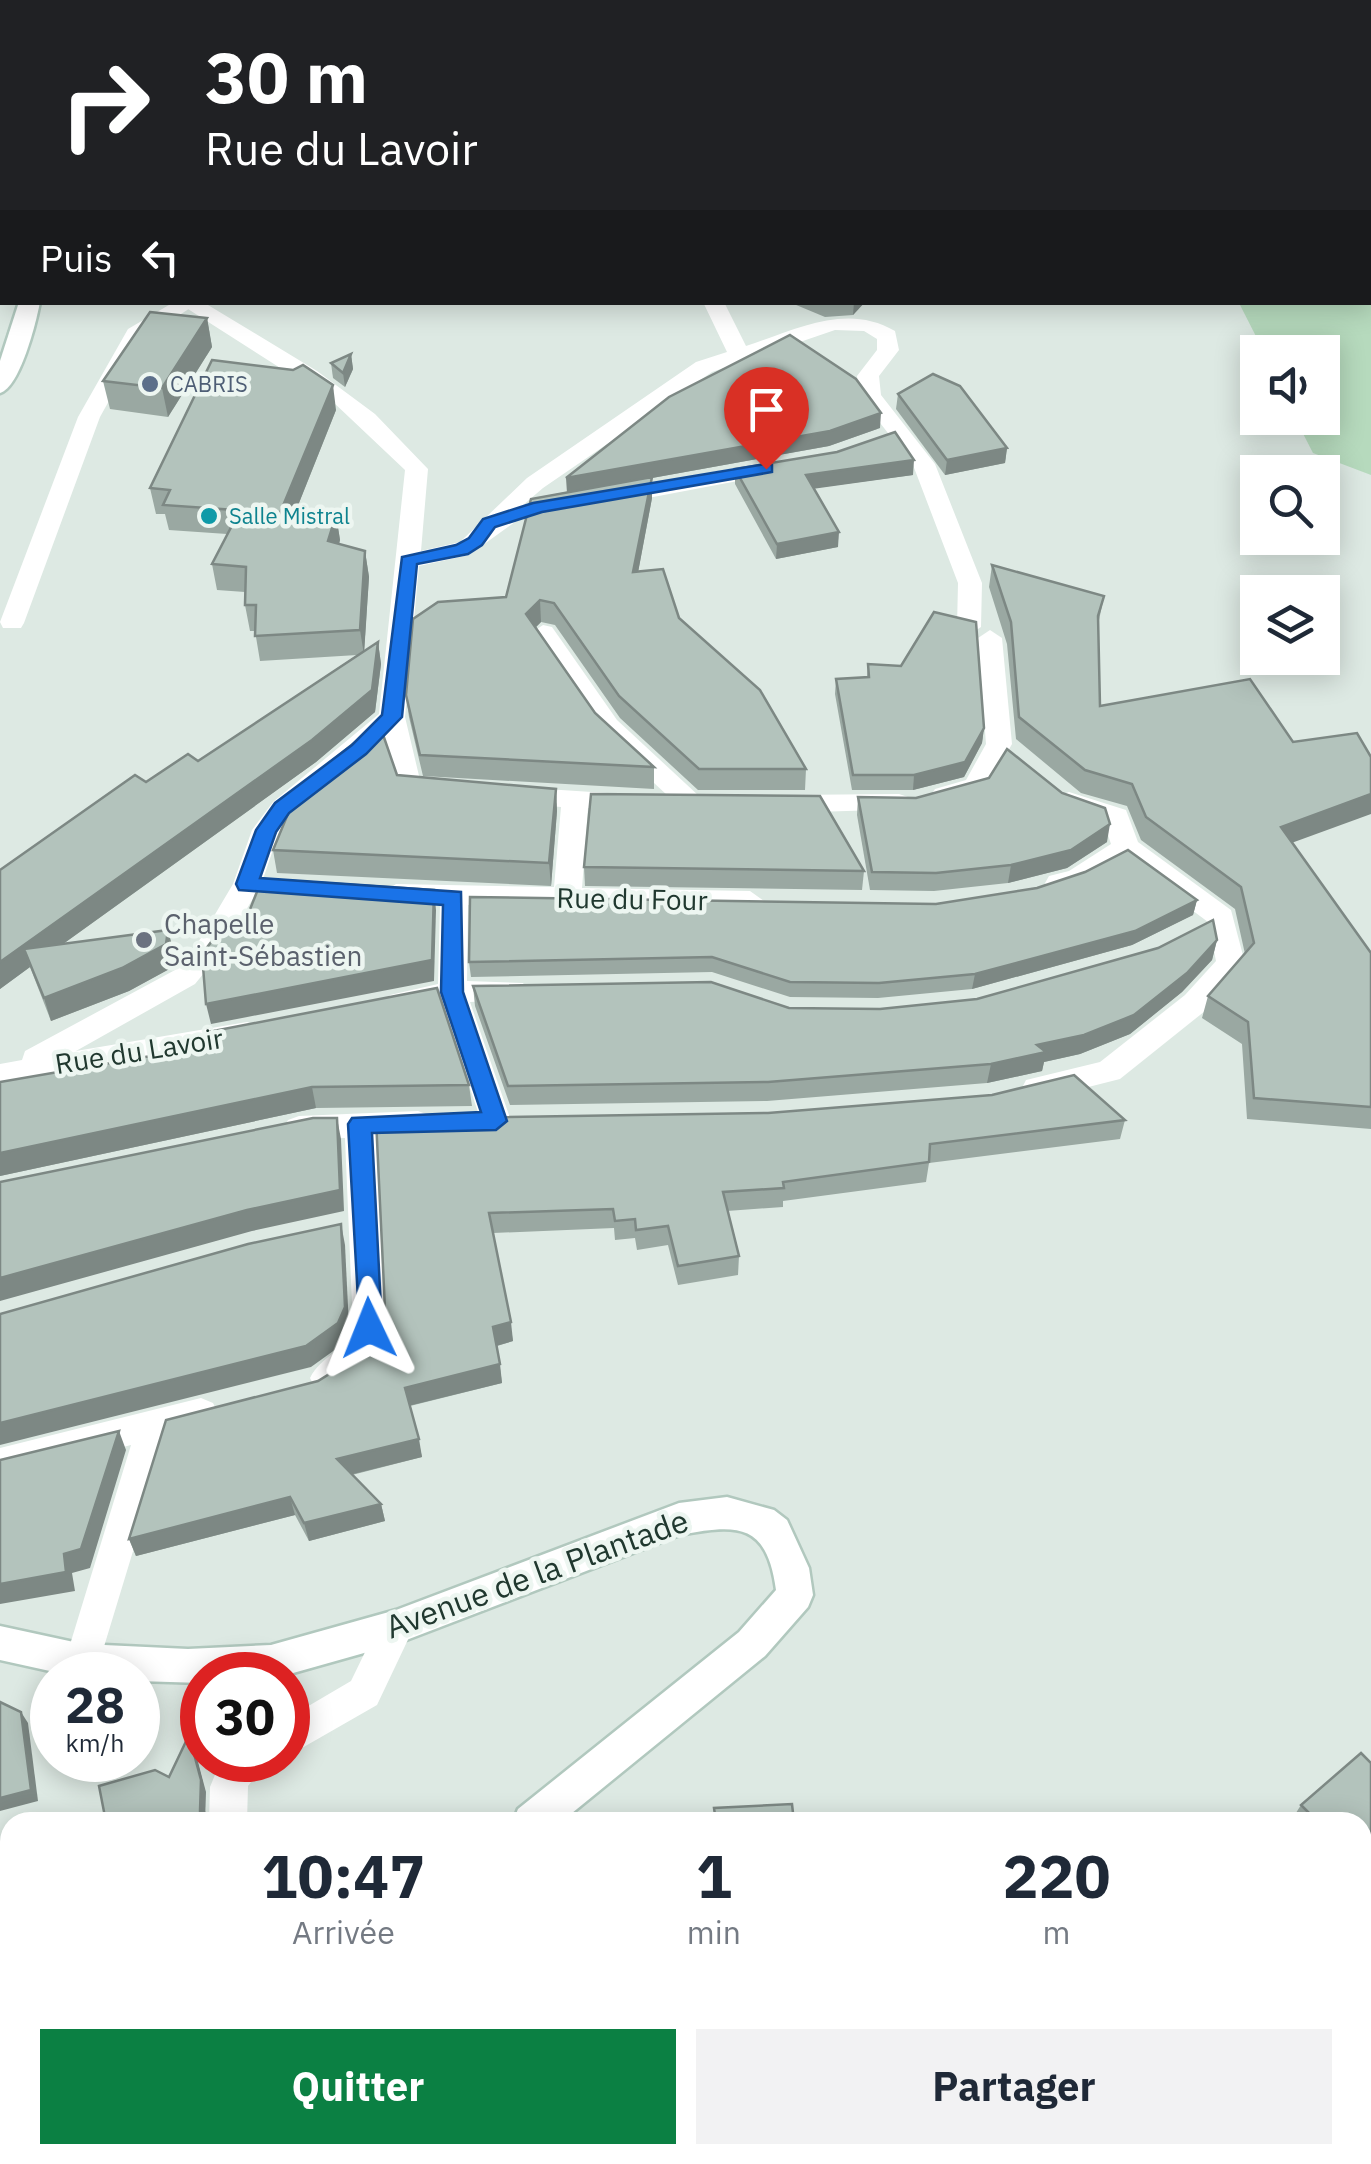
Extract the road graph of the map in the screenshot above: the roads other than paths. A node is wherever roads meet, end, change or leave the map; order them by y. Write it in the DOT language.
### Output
graph roads {
  1 [pos="29,305"];
  2 [pos="184,305"];
  3 [pos="190,305"];
  4 [pos="714,305"];
  5 [pos="738,354"];
  6 [pos="0,386"];
  7 [pos="899,434"];
  8 [pos="867,444"];
  9 [pos="798,463"];
  10 [pos="592,501"];
  11 [pos="539,507"];
  12 [pos="489,523"];
  13 [pos="409,560"];
  14 [pos="12,623"];
  15 [pos="543,633"];
  16 [pos="392,717"];
  17 [pos="1000,744"];
  18 [pos="1022,764"];
  19 [pos="1047,785"];
  20 [pos="575,800"];
  21 [pos="690,802"];
  22 [pos="724,803"];
  23 [pos="759,804"];
  24 [pos="1126,848"];
  25 [pos="247,884"];
  26 [pos="284,887"];
  27 [pos="360,892"];
  28 [pos="1026,892"];
  29 [pos="567,897"];
  30 [pos="454,898"];
  31 [pos="780,902"];
  32 [pos="1221,917"];
  33 [pos="1190,933"];
  34 [pos="545,990"];
  35 [pos="452,992"];
  36 [pos="366,1010"];
  37 [pos="278,1028"];
  38 [pos="8,1073"];
  39 [pos="1005,1095"];
  40 [pos="534,1120"];
  41 [pos="496,1121"];
  42 [pos="360,1124"];
  43 [pos="261,1136"];
  44 [pos="366,1223"];
  45 [pos="328,1231"];
  46 [pos="303,1387"];
  47 [pos="229,1406"];
  48 [pos="155,1424"];
  49 [pos="0,1463"];
  50 [pos="396,1627"];
  51 [pos="0,1644"];
  52 [pos="39,1652"];
  53 [pos="86,1652"];
  54 [pos="160,1665"];
  55 [pos="310,1725"];
  56 [pos="229,1782"];
  57 [pos="228,1812"];
  58 [pos="544,1812"];
  1 -- 6 [label="street"];
  2 -- 14 [label="street"];
  3 -- 13 [label="street"];
  4 -- 5 [label="street"];
  5 -- 7 [label="street"];
  5 -- 12 [label="street"];
  7 -- 8 [label="street"];
  7 -- 17 [label="street"];
  9 -- 10 [label="street"];
  11 -- 12 [label="street"];
  12 -- 13 [label="street"];
  13 -- 16 [label="street"];
  15 -- 21 [label="street"];
  16 -- 20 [label="street"];
  16 -- 25 [label="street"];
  17 -- 18 [label="street"];
  17 -- 23 [label="street"];
  19 -- 24 [label="street"];
  20 -- 21 [label="street"];
  20 -- 29 [label="street"];
  21 -- 22 [label="street"];
  24 -- 28 [label="street"];
  24 -- 32 [label="street"];
  25 -- 26 [label="street"];
  25 -- 38 [label="street"];
  27 -- 30 [label="street, Rue du Four"];
  29 -- 30 [label="street, Rue du Four"];
  29 -- 31 [label="street, Rue du Four"];
  30 -- 35 [label="street"];
  32 -- 33 [label="street"];
  32 -- 39 [label="street"];
  34 -- 35 [label="street"];
  35 -- 36 [label="street"];
  35 -- 41 [label="street"];
  37 -- 38 [label="street, Rue du Lavoir"];
  40 -- 41 [label="street"];
  41 -- 42 [label="street"];
  42 -- 43 [label="street"];
  42 -- 44 [label="street"];
  44 -- 45 [label="street"];
  44 -- 46 [label="street"];
  47 -- 48 [label="street"];
  48 -- 49 [label="street"];
  48 -- 53 [label="street"];
  50 -- 54 [label="street, Avenue de la Plantade"];
  50 -- 55 [label="street"];
  50 -- 58 [label="street, Avenue de la Plantade"];
  51 -- 52 [label="street, Avenue de la Plantade"];
  56 -- 57 [label="street"];
}
